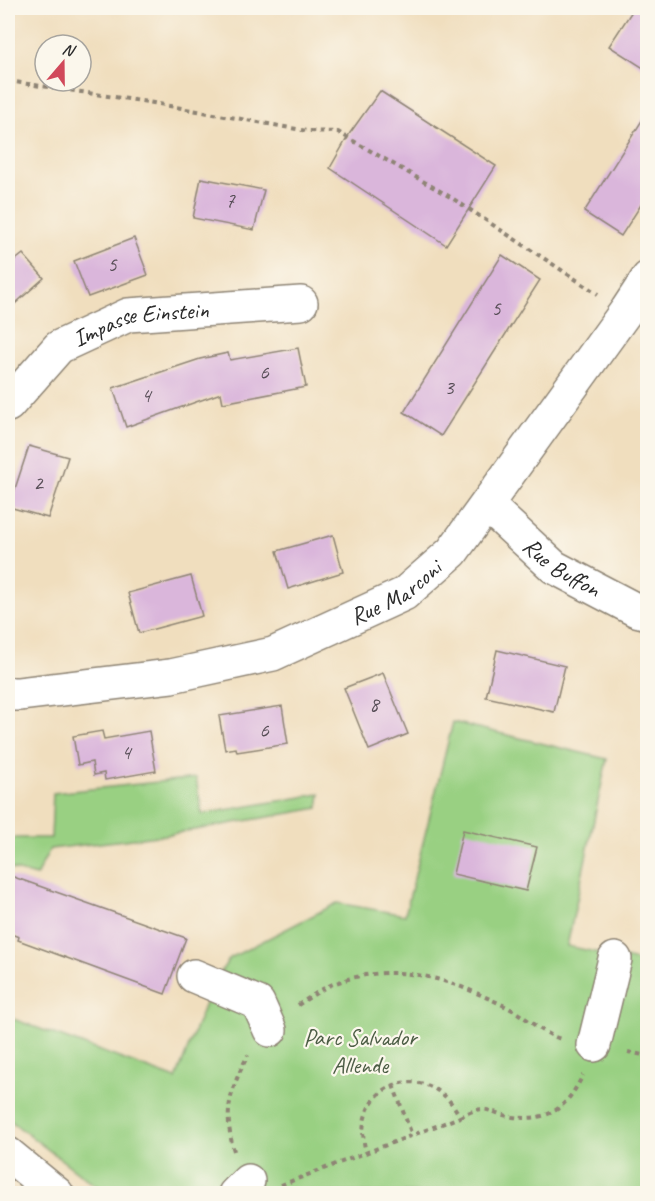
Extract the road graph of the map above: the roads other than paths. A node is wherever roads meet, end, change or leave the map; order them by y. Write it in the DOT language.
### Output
graph roads {
  1 [pos="648,278"];
  2 [pos="301,303"];
  3 [pos="8,405"];
  4 [pos="487,505"];
  5 [pos="648,613"];
  6 [pos="8,694"];
  7 [pos="615,959"];
  8 [pos="194,976"];
  9 [pos="270,1030"];
  10 [pos="594,1045"];
  11 [pos="8,1154"];
  12 [pos="57,1194"];
  1 -- 4 [label="street, Rue Marconi"];
  2 -- 3 [label="street, Impasse Einstein"];
  4 -- 5 [label="street, Rue Buffon"];
  4 -- 6 [label="street, Rue Marconi"];
  7 -- 10 [label="street"];
  8 -- 9 [label="street"];
  11 -- 12 [label="street"];
}
